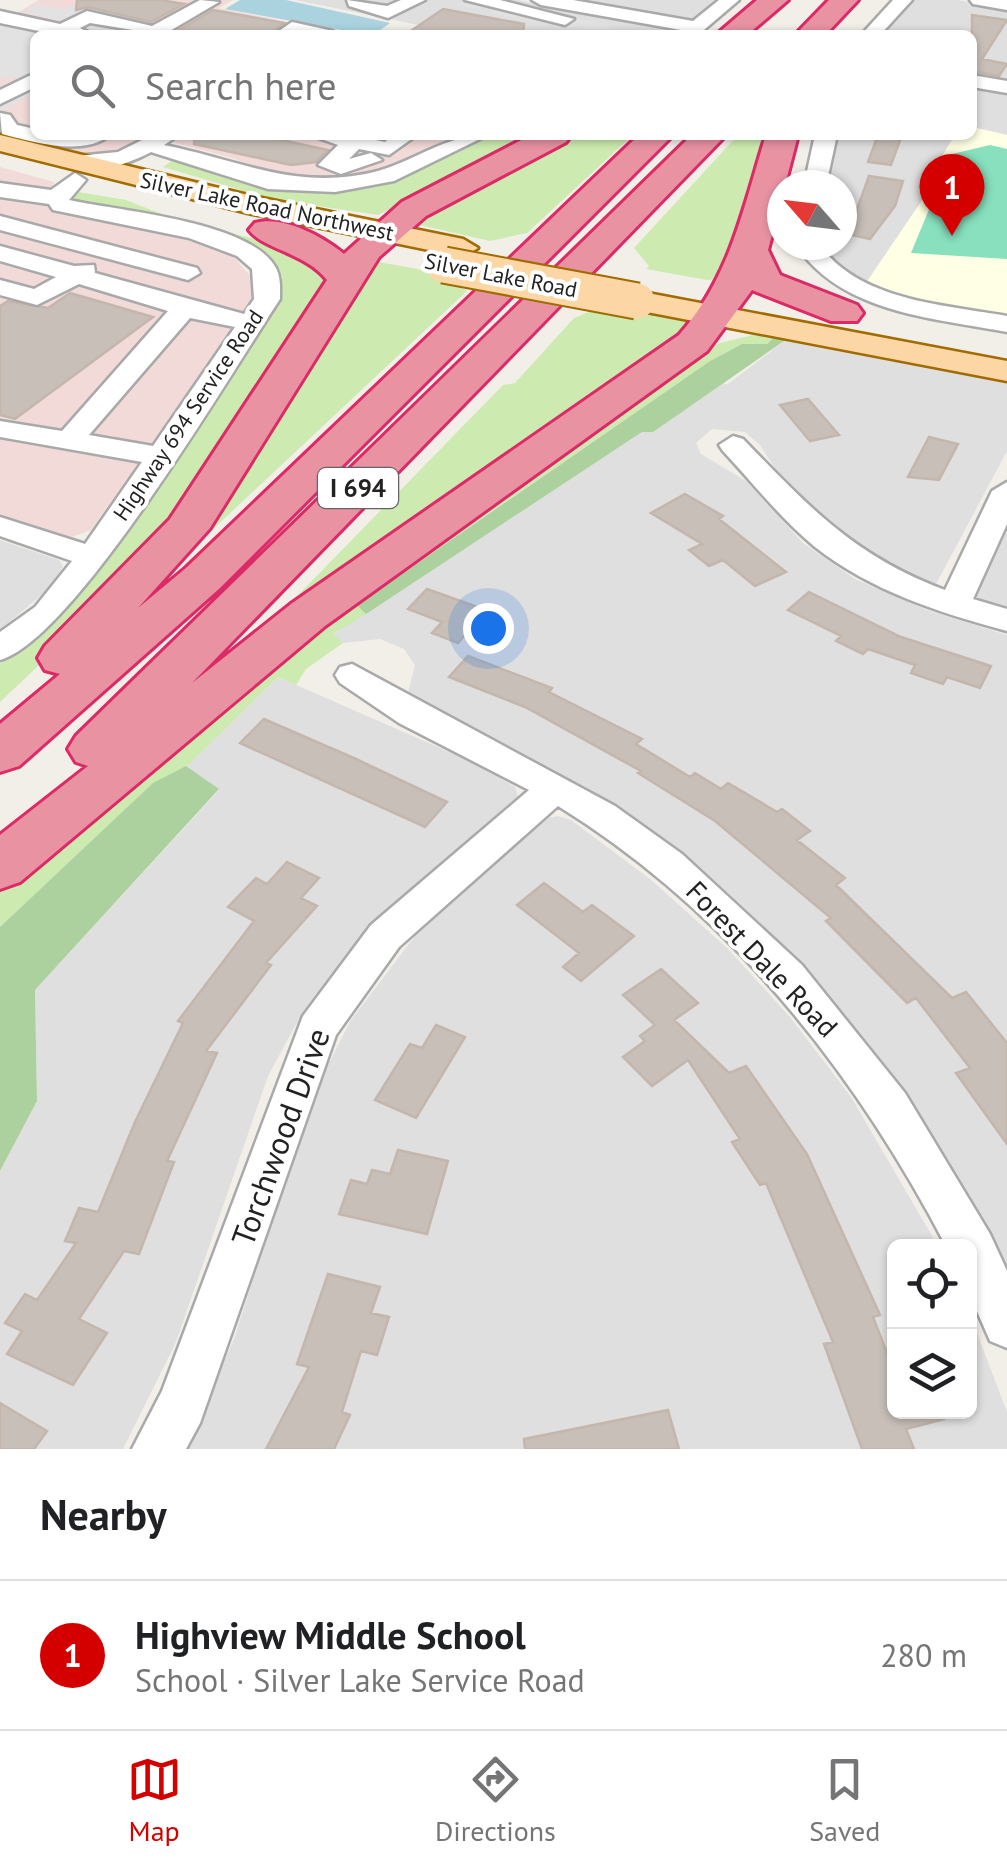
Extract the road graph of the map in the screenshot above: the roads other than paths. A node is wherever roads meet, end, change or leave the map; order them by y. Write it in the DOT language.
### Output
graph roads {
  1 [pos="22,0"];
  2 [pos="416,0"];
  3 [pos="474,0"];
  4 [pos="541,0"];
  5 [pos="730,0"];
  6 [pos="774,0"];
  7 [pos="795,0"];
  8 [pos="844,0"];
  9 [pos="860,0"];
  10 [pos="903,0"];
  11 [pos="980,0"];
  12 [pos="355,1"];
  13 [pos="210,2"];
  14 [pos="1007,4"];
  15 [pos="616,13"];
  16 [pos="0,14"];
  17 [pos="28,23"];
  18 [pos="63,30"];
  19 [pos="146,30"];
  20 [pos="159,30"];
  21 [pos="688,30"];
  22 [pos="693,30"];
  23 [pos="736,30"];
  24 [pos="765,30"];
  25 [pos="814,30"];
  26 [pos="837,30"];
  27 [pos="875,30"];
  28 [pos="0,38"];
  29 [pos="14,69"];
  30 [pos="30,75"];
  31 [pos="977,82"];
  32 [pos="30,83"];
  33 [pos="1007,87"];
  34 [pos="30,105"];
  35 [pos="1,120"];
  36 [pos="30,134"];
  37 [pos="345,140"];
  38 [pos="466,140"];
  39 [pos="545,140"];
  40 [pos="652,140"];
  41 [pos="705,140"];
  42 [pos="781,140"];
  43 [pos="825,140"];
  44 [pos="164,142"];
  45 [pos="354,142"];
  46 [pos="397,142"];
  47 [pos="0,160"];
  48 [pos="818,170"];
  49 [pos="69,180"];
  50 [pos="171,186"];
  51 [pos="0,190"];
  52 [pos="0,223"];
  53 [pos="152,225"];
  54 [pos="267,230"];
  55 [pos="751,251"];
  56 [pos="112,252"];
  57 [pos="0,253"];
  58 [pos="364,254"];
  59 [pos="820,260"];
  60 [pos="188,273"];
  61 [pos="77,275"];
  62 [pos="0,287"];
  63 [pos="726,307"];
  64 [pos="184,309"];
  65 [pos="844,313"];
  66 [pos="253,322"];
  67 [pos="1007,324"];
  68 [pos="1007,346"];
  69 [pos="1007,370"];
  70 [pos="0,429"];
  71 [pos="69,442"];
  72 [pos="734,445"];
  73 [pos="160,456"];
  74 [pos="1007,491"];
  75 [pos="0,526"];
  76 [pos="92,557"];
  77 [pos="954,604"];
  78 [pos="1007,620"];
  79 [pos="0,650"];
  80 [pos="352,675"];
  81 [pos="0,721"];
  82 [pos="0,753"];
  83 [pos="556,787"];
  84 [pos="0,833"];
  85 [pos="0,867"];
  86 [pos="1007,1324"];
  87 [pos="158,1449"];
  1 -- 16 [label="street"];
  2 -- 12 [label="street"];
  3 -- 15 [label="street"];
  4 -- 15 [label="street"];
  5 -- 22 [label="street"];
  6 -- 23 [label="highway"];
  7 -- 24 [label="highway"];
  8 -- 25 [label="highway"];
  9 -- 26 [label="highway"];
  10 -- 27 [label="street"];
  11 -- 14 [label="street"];
  13 -- 20 [label="street"];
  15 -- 21 [label="street"];
  16 -- 17 [label="street"];
  17 -- 18 [label="street"];
  17 -- 28 [label="street"];
  18 -- 19 [label="street"];
  29 -- 30 [label="street"];
  31 -- 33 [label="street"];
  32 -- 35 [label="street"];
  34 -- 35 [label="street"];
  35 -- 36 [label="street"];
  35 -- 49 [label="main road, Silver Lake Road Northwest"];
  37 -- 45 [label="street"];
  38 -- 44 [label="street"];
  39 -- 58 [label="highway"];
  40 -- 82 [label="highway, I 694"];
  41 -- 84 [label="highway, I 694"];
  42 -- 55 [label="highway"];
  43 -- 48 [label="street"];
  44 -- 49 [label="street"];
  44 -- 50 [label="street"];
  45 -- 46 [label="street"];
  45 -- 46 [label="street"];
  47 -- 49 [label="main road"];
  49 -- 50 [label="main road, Silver Lake Road Northwest"];
  49 -- 51 [label="street"];
  49 -- 53 [label="street, Highway 694 Service Road"];
  49 -- 54 [label="main road"];
  50 -- 58 [label="main road, Silver Lake Road Northwest"];
  52 -- 56 [label="street"];
  53 -- 56 [label="street"];
  53 -- 66 [label="street, Highway 694 Service Road"];
  54 -- 58 [label="highway"];
  55 -- 63 [label="highway"];
  55 -- 65 [label="highway"];
  56 -- 60 [label="street"];
  56 -- 61 [label="street"];
  57 -- 61 [label="street"];
  58 -- 63 [label="main road, Silver Lake Road, bridge"];
  58 -- 81 [label="highway"];
  59 -- 67 [label="street"];
  61 -- 62 [label="street"];
  61 -- 64 [label="street"];
  63 -- 65 [label="main road"];
  63 -- 69 [label="main road, Silver Lake Road"];
  63 -- 85 [label="highway"];
  64 -- 66 [label="street"];
  64 -- 71 [label="street"];
  65 -- 68 [label="main road"];
  66 -- 73 [label="street, Highway 694 Service Road"];
  70 -- 71 [label="street"];
  71 -- 73 [label="street"];
  72 -- 77 [label="street"];
  73 -- 76 [label="street, Highway 694 Service Road"];
  74 -- 77 [label="street"];
  75 -- 76 [label="street"];
  76 -- 79 [label="street, Highway 694 Service Road"];
  77 -- 78 [label="street"];
  80 -- 83 [label="street, Forest Dale Road"];
  83 -- 86 [label="street, Forest Dale Road"];
  83 -- 87 [label="street, Torchwood Drive"];
}
